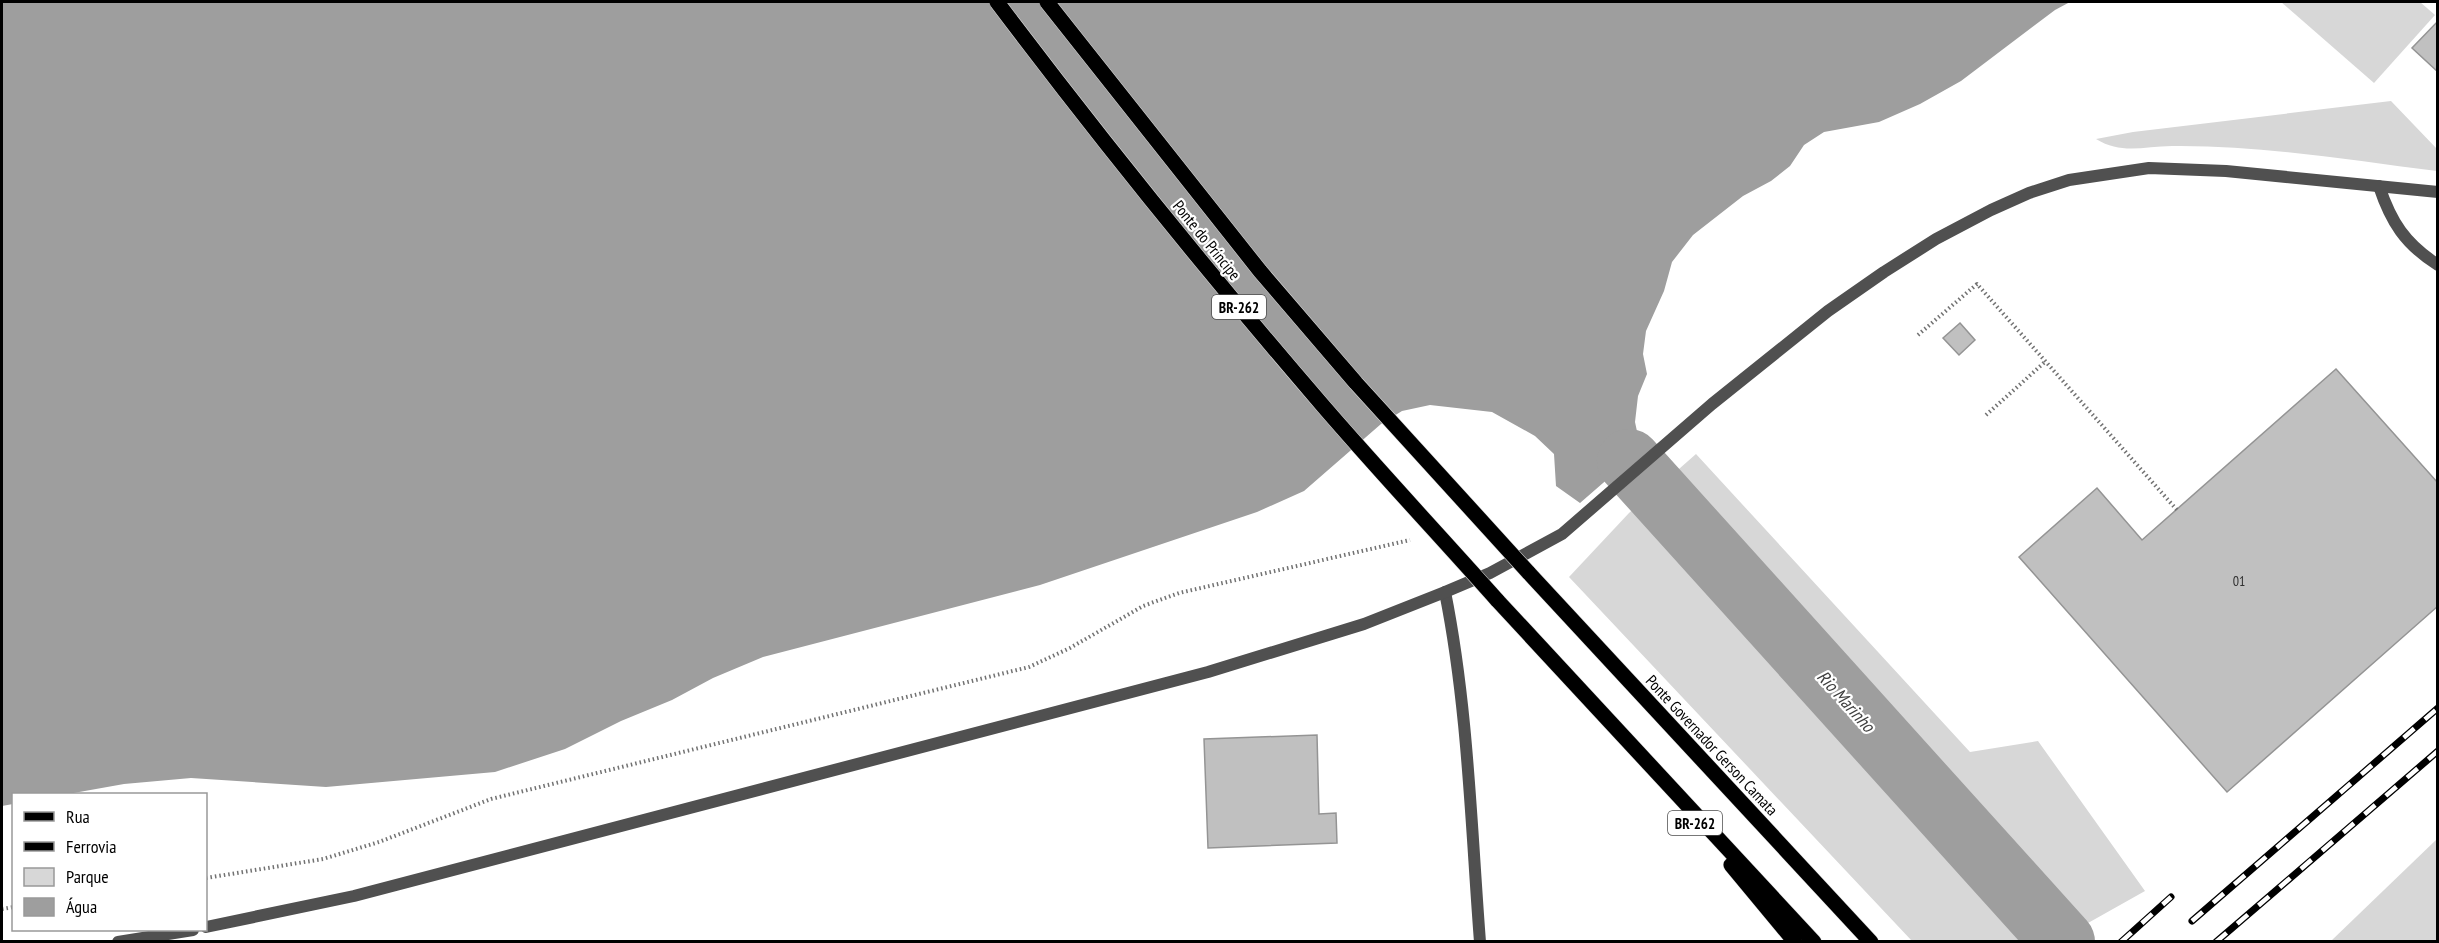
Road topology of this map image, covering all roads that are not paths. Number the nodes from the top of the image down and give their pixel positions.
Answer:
1 (997, 2) edge
2 (1047, 2) edge
3 (2379, 186) junction
4 (2438, 192) edge
5 (2438, 265) edge
6 (1528, 572) joint
7 (1445, 592) junction
8 (1595, 705) junction
9 (207, 927) edge
10 (187, 931) edge
11 (118, 942) edge
12 (1480, 942) edge
13 (1795, 942) edge
14 (1814, 942) edge
15 (1871, 942) edge

1 - 8 main road, Ponte do Príncipe / BR-262, bridge
2 - 6 main road, Ponte do Príncipe / BR-262, bridge
3 - 4 street
3 - 5 street
3 - 7 street
6 - 15 main road, Ponte Governador Gerson Camata
7 - 9 street
7 - 12 street
8 - 13 main road, BR-262
8 - 14 main road
10 - 11 street

